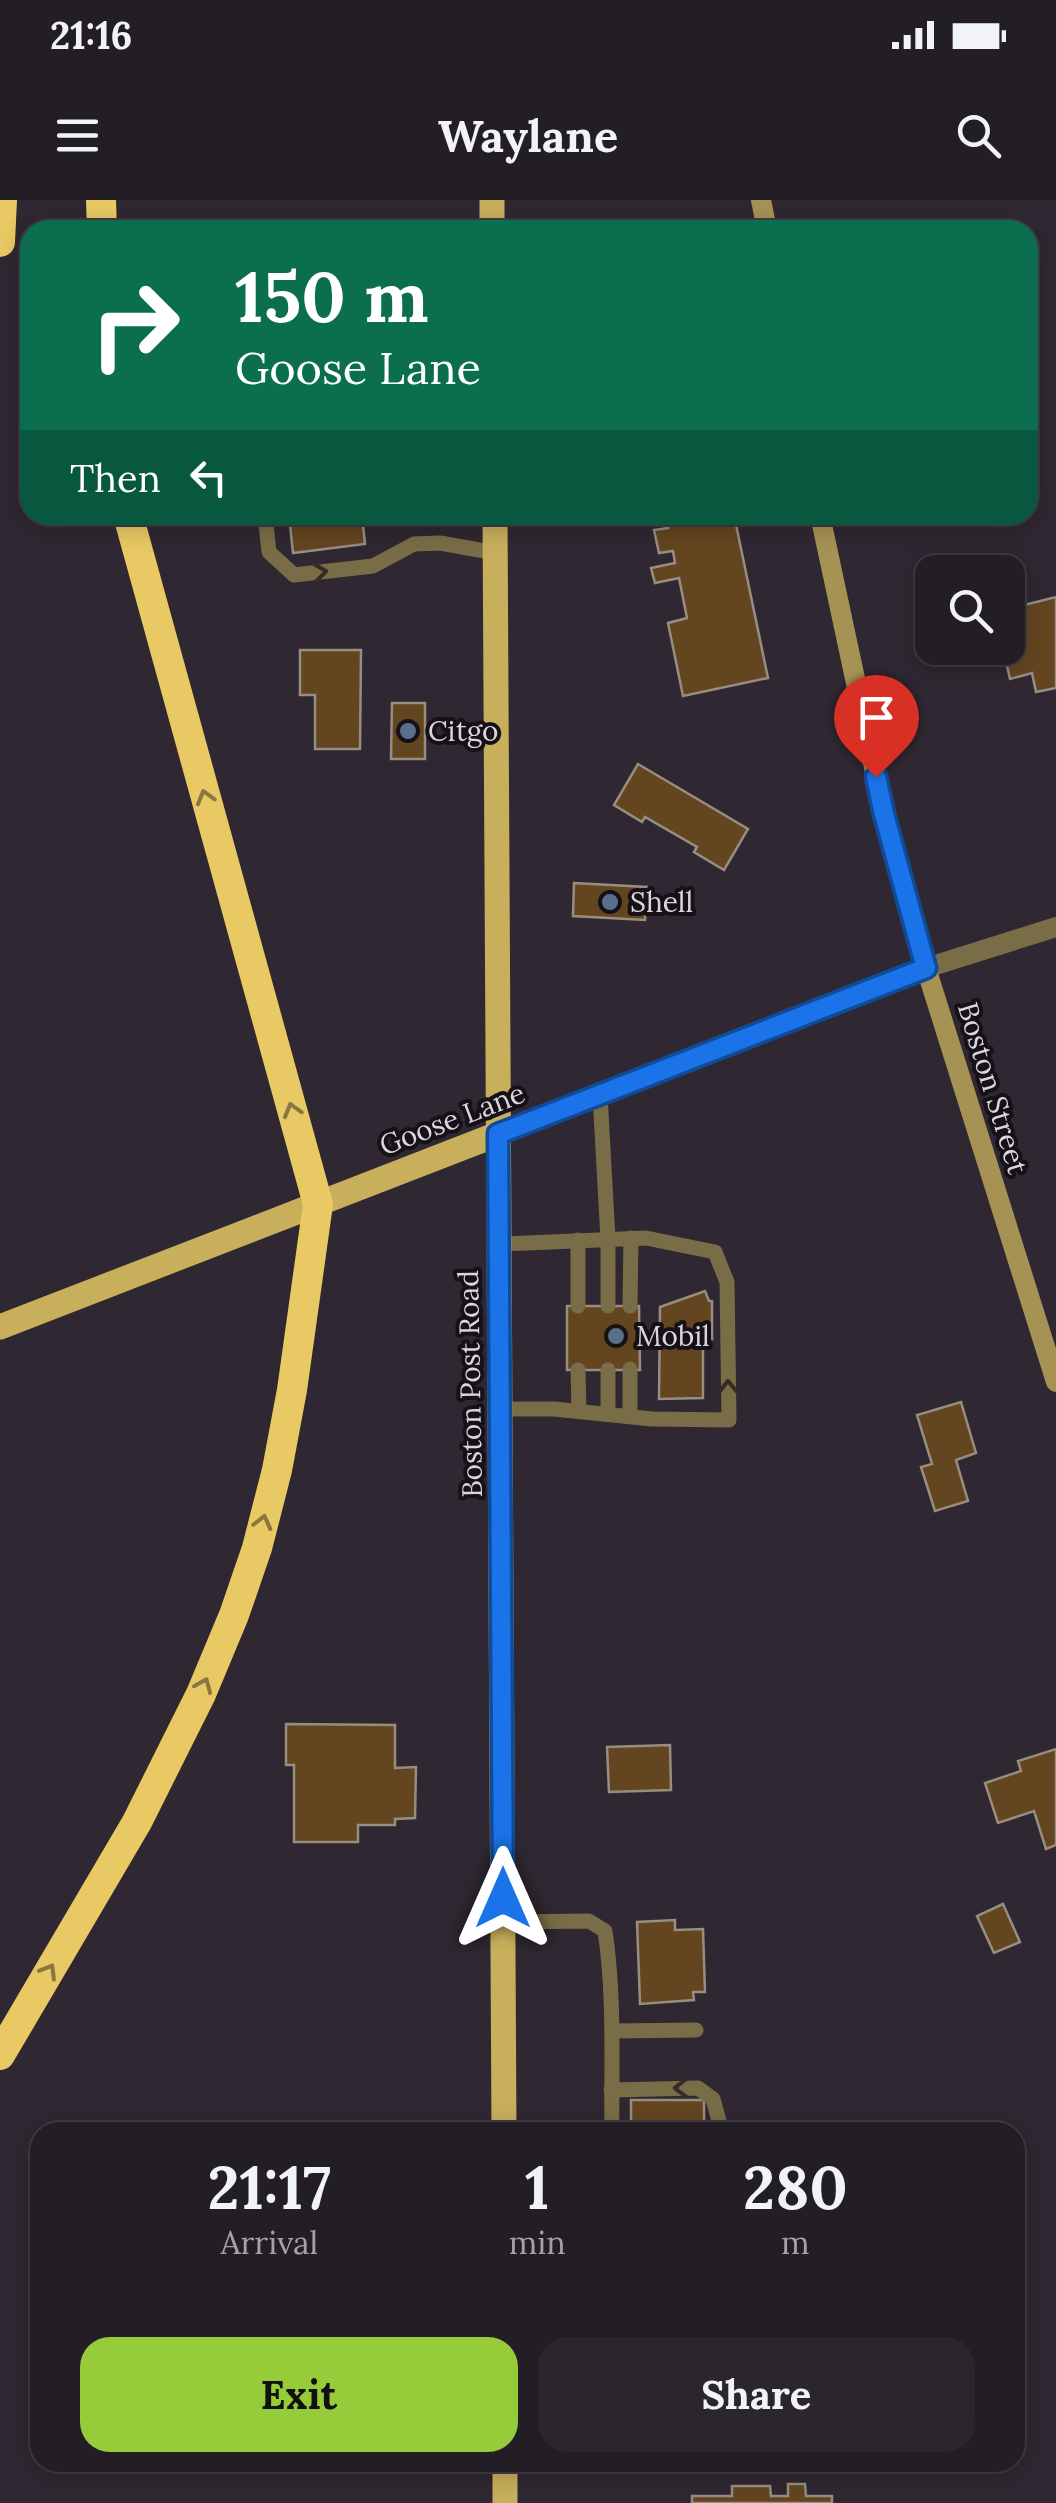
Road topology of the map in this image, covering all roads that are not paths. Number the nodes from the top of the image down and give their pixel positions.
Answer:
1 (2, 200) edge
2 (0, 242) edge
3 (131, 525) edge
4 (266, 525) edge
5 (495, 525) edge
6 (822, 525) edge
7 (496, 553) junction
8 (1056, 927) edge
9 (926, 968) junction
10 (600, 1095) junction
11 (498, 1134) junction
12 (318, 1204) junction
13 (631, 1238) junction
14 (608, 1239) junction
15 (578, 1240) junction
16 (499, 1244) junction
17 (578, 1306) dead end
18 (608, 1306) dead end
19 (630, 1306) dead end
20 (0, 1327) edge
21 (578, 1370) dead end
22 (608, 1370) dead end
23 (630, 1370) dead end
24 (1056, 1382) edge
25 (500, 1409) junction
26 (579, 1411) junction
27 (608, 1414) junction
28 (630, 1416) junction
29 (503, 1922) junction
30 (696, 2030) dead end
31 (612, 2031) junction
32 (0, 2055) edge
33 (611, 2090) junction
34 (504, 2122) edge
35 (612, 2122) edge
36 (719, 2122) edge
37 (505, 2472) edge
38 (505, 2503) edge

1 - 2 highway
12 -> 3 highway
4 -> 7 lane
5 - 7 main road, Boston Post Road
6 - 9 main road, Boston Street
7 - 11 main road, Boston Post Road
8 - 9 street
9 - 10 main road, Goose Lane
9 - 24 main road, Boston Street
10 - 11 main road, Goose Lane
10 - 14 lane
11 - 12 main road, Goose Lane
11 - 16 main road, Boston Post Road
12 - 20 main road, Goose Lane
32 -> 12 highway
13 - 14 lane
13 - 19 lane
28 -> 13 lane
14 - 15 lane
14 - 18 lane
15 - 16 lane
15 - 17 lane
16 - 25 main road, Boston Post Road
21 - 26 lane
22 - 27 lane
23 - 28 lane
25 - 26 lane
25 - 29 main road, Boston Post Road
26 - 27 lane
27 - 28 lane
29 - 31 lane
29 - 34 main road, Boston Post Road
30 - 31 lane
31 - 33 lane
33 - 35 lane
36 -> 33 lane
37 - 38 main road

